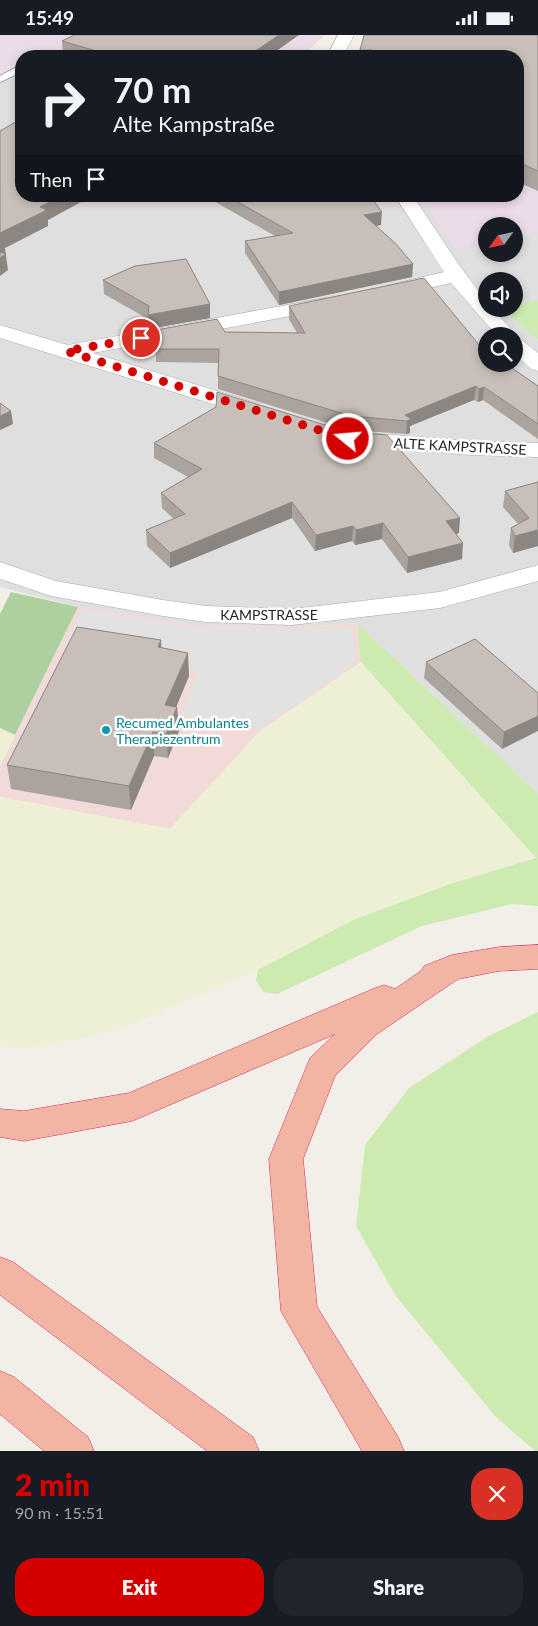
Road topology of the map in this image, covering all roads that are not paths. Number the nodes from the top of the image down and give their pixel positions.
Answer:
1 (346, 35) edge
2 (337, 50) edge
3 (15, 71) edge
4 (0, 79) edge
5 (408, 202) edge
6 (454, 276) junction
7 (377, 293) edge
8 (349, 299) edge
9 (499, 327) edge
10 (0, 331) edge
11 (66, 351) junction
12 (523, 351) edge
13 (538, 365) edge
14 (273, 415) edge
15 (339, 436) edge
16 (538, 450) edge
17 (0, 570) edge
18 (538, 573) edge
19 (538, 957) edge
20 (452, 967) junction
21 (0, 1123) edge
22 (0, 1274) edge
23 (0, 1390) edge
24 (74, 1451) edge
25 (239, 1451) edge
26 (384, 1451) edge

1 - 2 street
3 - 4 lane
5 - 6 street
6 - 7 street
6 - 9 street
8 - 11 street
10 - 11 street
11 - 14 street
12 - 13 street
15 - 16 street, ALTE KAMPSTRASSE
17 - 18 street, KAMPSTRASSE
19 - 20 highway
20 - 21 highway
20 - 26 highway
22 - 25 highway
23 - 24 highway

